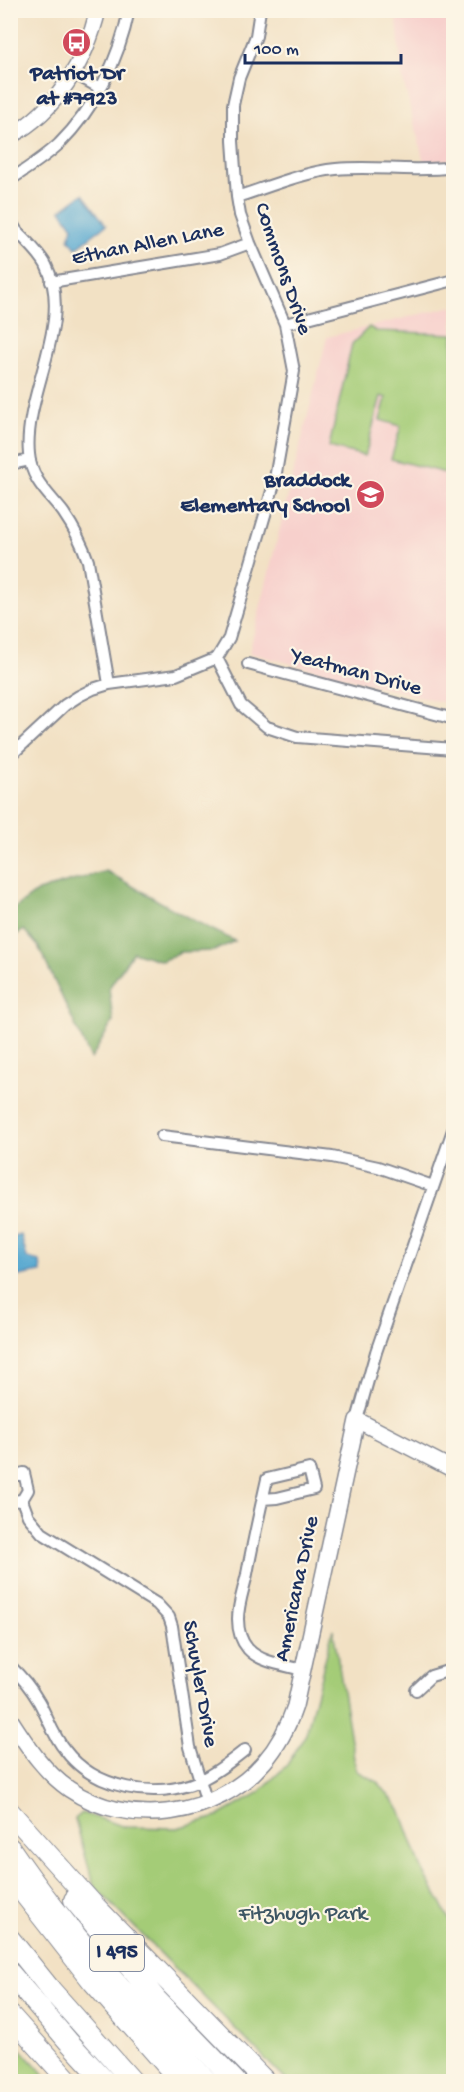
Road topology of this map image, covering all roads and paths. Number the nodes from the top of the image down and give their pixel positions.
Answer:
1 (98, 10) edge
2 (129, 10) edge
3 (260, 10) edge
4 (73, 73) junction
5 (100, 88) junction
6 (10, 136) edge
7 (453, 166) edge
8 (10, 180) edge
9 (237, 196) junction
10 (10, 220) edge
11 (13, 229) edge
12 (250, 243) junction
13 (453, 280) edge
14 (51, 282) junction
15 (285, 324) junction
16 (30, 460) junction
17 (10, 464) edge
18 (217, 658) junction
19 (248, 664) dead end
20 (109, 684) junction
21 (453, 719) edge
22 (453, 749) edge
23 (10, 756) edge
24 (453, 1127) edge
25 (162, 1136) dead end
26 (433, 1186) junction
27 (357, 1420) junction
28 (453, 1470) edge
29 (10, 1476) edge
30 (262, 1499) junction
31 (22, 1500) junction
32 (10, 1501) edge
33 (10, 1666) edge
34 (453, 1669) edge
35 (303, 1670) junction
36 (416, 1690) dead end
37 (10, 1719) edge
38 (245, 1750) dead end
39 (199, 1780) junction
40 (207, 1803) junction
41 (10, 1813) edge
42 (10, 1848) edge
43 (10, 1876) edge
44 (10, 1899) edge
45 (10, 1939) edge
46 (10, 1973) edge
47 (10, 2015) edge
48 (70, 2082) edge
49 (106, 2082) edge
50 (133, 2082) edge
51 (164, 2082) edge
52 (182, 2082) edge
53 (208, 2082) edge
54 (236, 2082) edge
55 (266, 2082) edge

1 - 4 street
2 - 5 street
3 - 9 street, Commons Drive
4 - 5 street
4 - 6 street
5 - 8 street
7 - 9 street
9 - 12 street, Commons Drive
10 - 11 street
11 - 14 street
12 - 14 street, Ethan Allen Lane
12 - 15 street, Commons Drive
13 - 15 street
14 - 16 street
15 - 18 street, Commons Drive
16 - 17 street
16 - 20 street
18 - 20 street
18 - 22 street
19 - 21 street, Yeatman Drive
20 - 23 street
24 - 26 street, Americana Drive
25 - 26 street
26 - 27 street, Americana Drive
27 - 28 street
27 - 35 street, Americana Drive
29 - 31 street
30 - 30 street
30 - 35 street
31 - 32 street
31 - 39 street, Schuyler Drive
33 - 39 street
34 - 36 street
35 - 40 street, Americana Drive
37 - 40 street, Americana Drive
38 - 39 street
39 - 40 street, Schuyler Drive
41 - 54 highway, I 495
41 - 55 highway
42 - 53 highway, I 495
43 - 52 highway
44 - 51 highway
45 - 50 highway
46 - 49 highway
47 - 48 highway

